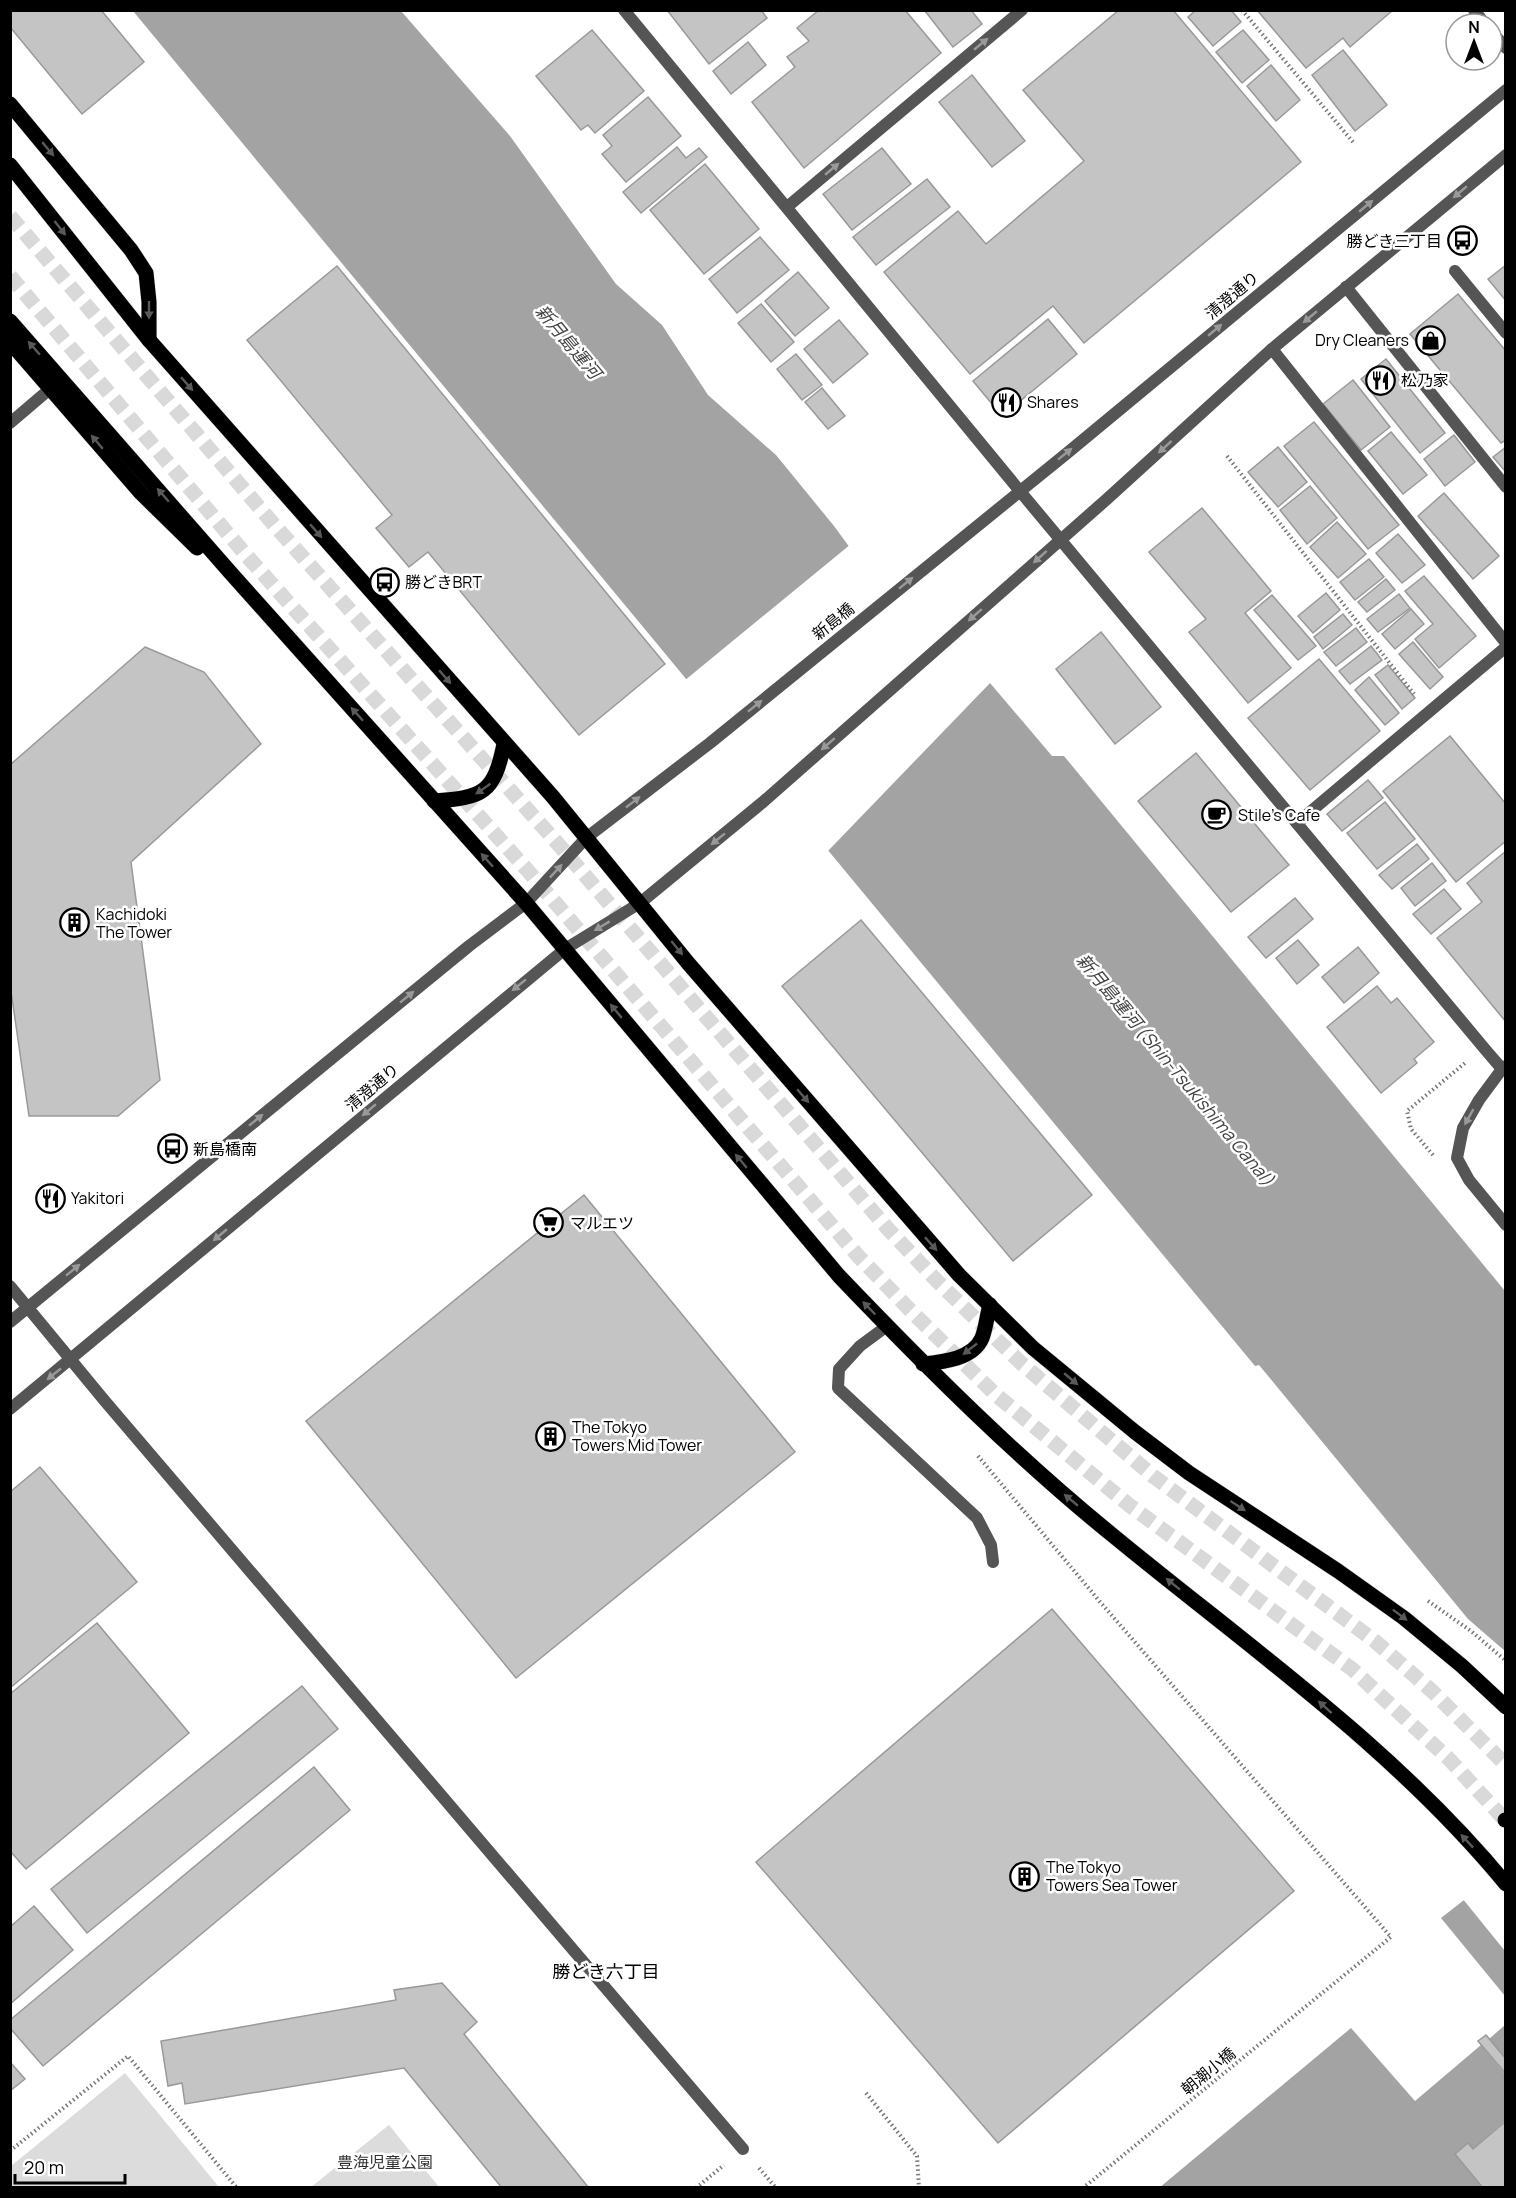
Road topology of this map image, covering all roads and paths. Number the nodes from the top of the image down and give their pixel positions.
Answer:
1 (624, 10) edge
2 (1022, 10) edge
3 (1242, 10) edge
4 (1506, 90) edge
5 (10, 104) edge
6 (1353, 142) dead end
7 (1506, 155) edge
8 (10, 165) edge
9 (787, 207) junction
10 (1455, 272) dead end
11 (1346, 287) junction
12 (10, 321) edge
13 (1506, 333) edge
14 (149, 340) junction
15 (10, 342) edge
16 (1272, 350) junction
17 (51, 388) junction
18 (10, 423) edge
19 (1227, 456) dead end
20 (1506, 487) edge
21 (1019, 490) junction
22 (977, 525) joint
23 (1060, 539) junction
24 (229, 571) junction
25 (1506, 645) edge
26 (1429, 712) junction
27 (504, 744) junction
28 (434, 801) junction
29 (1297, 823) junction
30 (586, 838) junction
31 (526, 903) junction
32 (640, 903) junction
33 (565, 949) junction
34 (1504, 1068) edge
35 (1506, 1225) edge
36 (10, 1286) edge
37 (990, 1305) junction
38 (28, 1307) junction
39 (10, 1322) edge
40 (887, 1326) junction
41 (71, 1360) junction
42 (923, 1364) junction
43 (10, 1409) edge
44 (974, 1451) dead end
45 (993, 1562) dead end
46 (1506, 1707) edge
47 (1506, 1884) edge
48 (866, 2093) dead end
49 (743, 2149) joint
50 (10, 2151) edge
51 (237, 2187) edge
52 (696, 2187) edge
53 (919, 2187) edge
54 (1083, 2187) edge

1 - 9 street
9 -> 2 street
3 - 6 path
21 -> 4 street, 清澄通り
5 -> 14 main road
7 -> 11 street
8 -> 14 main road
9 - 21 street
10 - 13 street
11 -> 16 street
11 - 20 street
24 -> 12 main road
14 -> 27 main road
15 - 17 main road
16 -> 23 street
16 - 25 street
17 - 18 street
24 -> 17 main road
19 - 26 path
21 - 22 street, 清澄通り
21 - 23 street
30 -> 22 street, 新島橋
23 - 29 street
23 -> 32 street, 清澄通り
28 -> 24 main road
25 - 26 street
26 - 29 street
27 -> 28 main road
27 - 30 main road
31 -> 28 main road
29 - 34 street
31 -> 30 street
30 - 32 main road
31 - 33 main road
38 -> 31 street
32 -> 33 street, 清澄通り
32 -> 37 main road
40 -> 33 main road
33 -> 41 street, 清澄通り
34 -> 35 street
36 - 38 street
37 -> 42 main road
37 -> 46 main road
38 - 39 street
38 - 41 street
40 - 42 main road
40 - 45 street
41 -> 43 street, 清澄通り
41 - 49 street
47 -> 42 main road
44 - 54 path, 朝潮小橋
48 - 53 path
49 - 52 path
50 - 51 path

